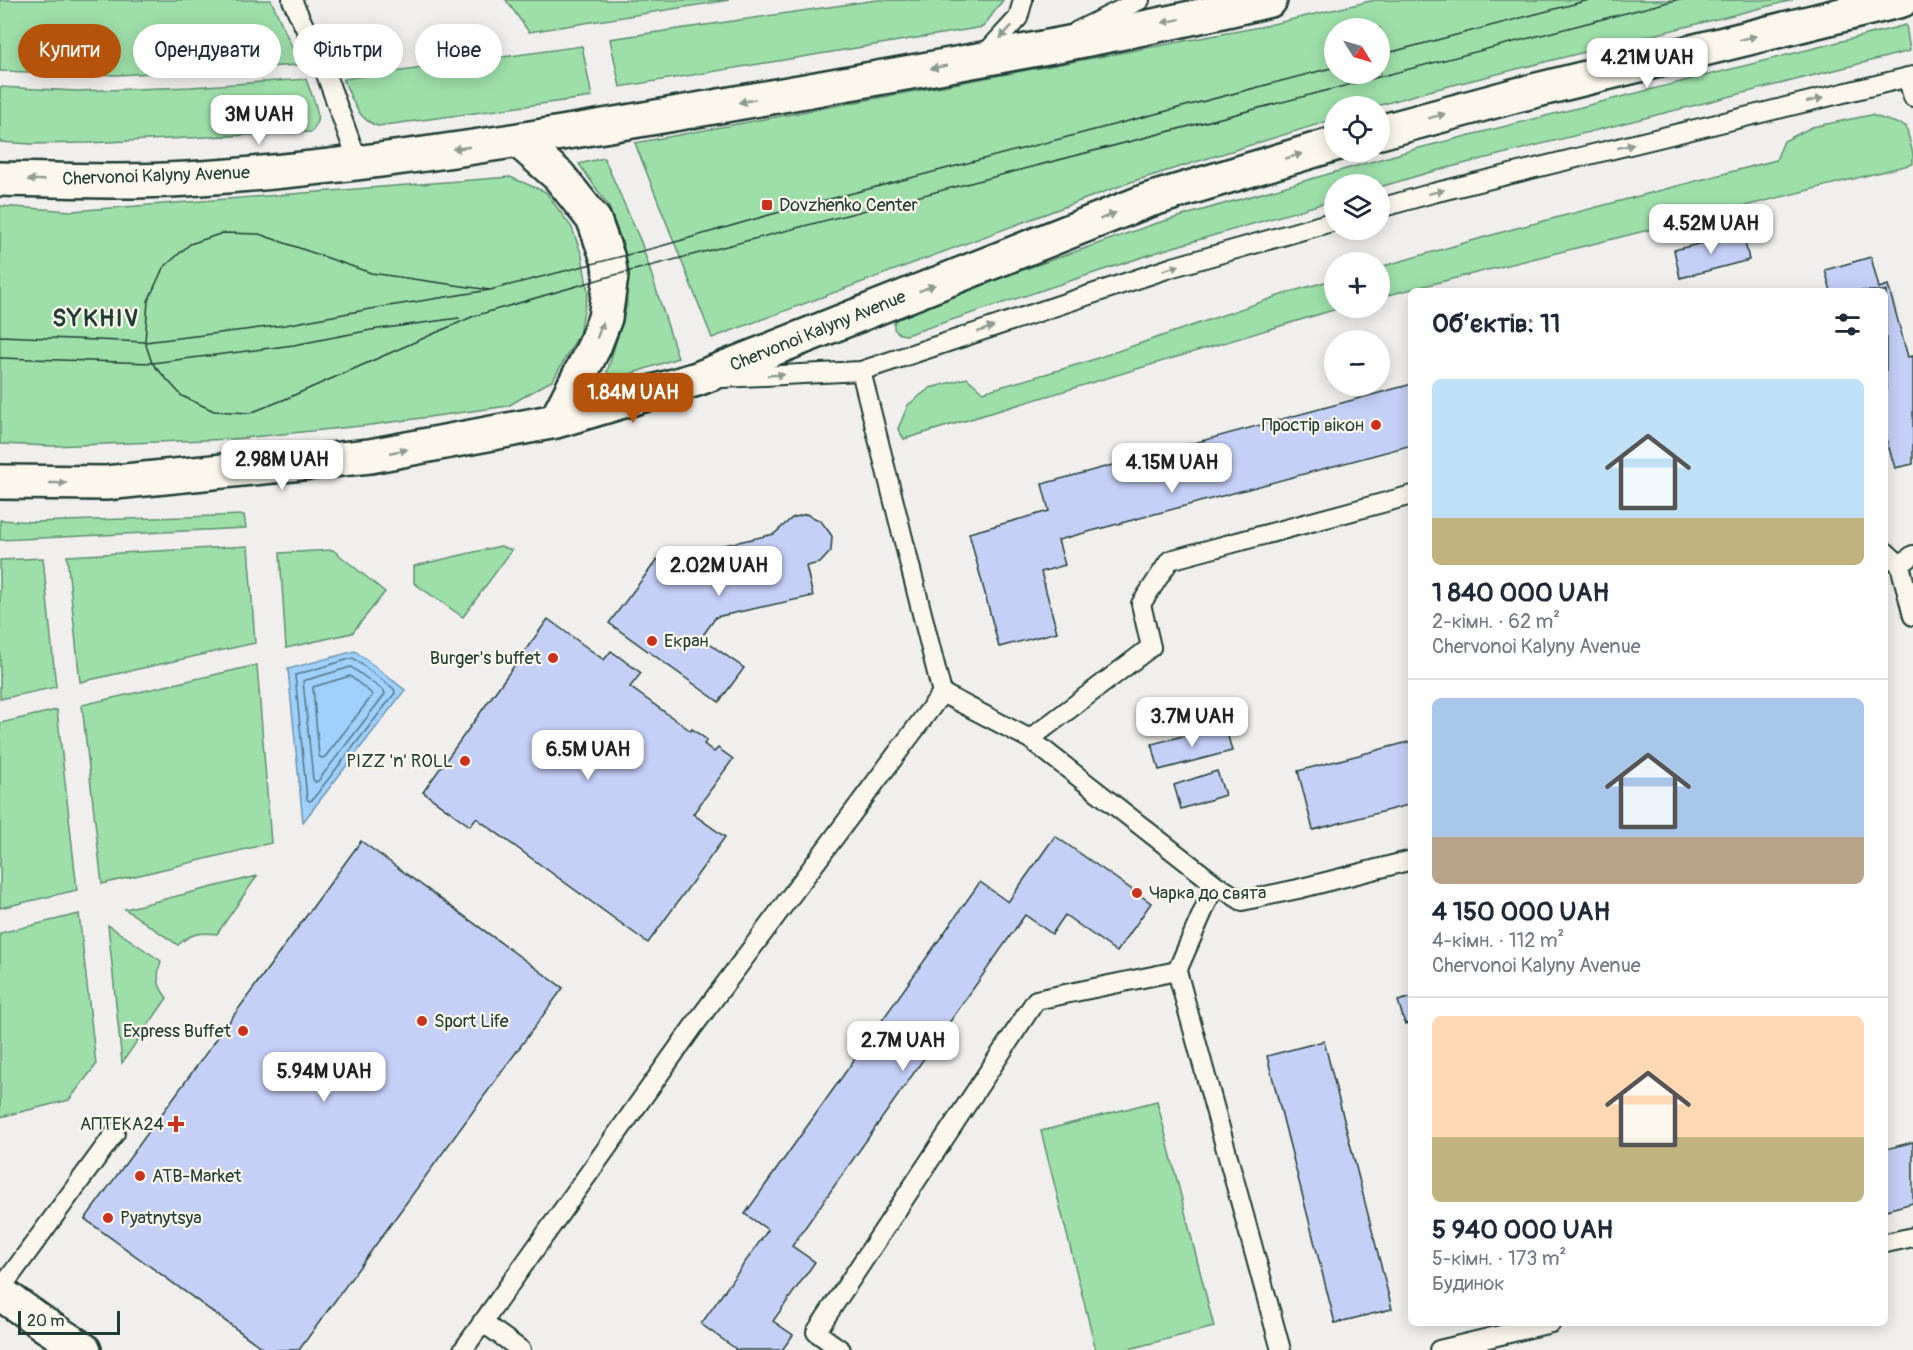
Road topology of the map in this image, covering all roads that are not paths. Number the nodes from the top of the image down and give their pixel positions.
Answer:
1 (292, 0) edge
2 (1023, 0) edge
3 (1140, 0) edge
4 (1270, 0) edge
5 (1902, 0) edge
6 (1043, 48) junction
7 (980, 59) junction
8 (1910, 76) edge
9 (1913, 97) edge
10 (1390, 129) edge
11 (519, 141) junction
12 (1324, 147) edge
13 (358, 162) junction
14 (0, 179) edge
15 (1390, 205) edge
16 (1324, 224) edge
17 (861, 370) junction
18 (697, 380) junction
19 (556, 420) junction
20 (0, 482) edge
21 (1408, 496) edge
22 (1888, 553) edge
23 (1906, 560) edge
24 (1913, 616) edge
25 (942, 693) junction
26 (1030, 739) junction
27 (1408, 861) edge
28 (1215, 884) junction
29 (1177, 971) junction
30 (116, 1133) dead end
31 (1913, 1237) edge
32 (1888, 1243) edge
33 (0, 1291) edge
34 (482, 1322) junction
35 (1539, 1326) edge
36 (84, 1350) edge
37 (463, 1350) edge
38 (521, 1350) edge
39 (841, 1350) edge
40 (1281, 1350) edge
41 (1439, 1350) edge

1 - 13 lane
2 -> 7 lane
3 - 6 lane
4 -> 6 main road, Chervonoi Kalyny Avenue
10 -> 5 main road
6 - 7 main road, Chervonoi Kalyny Avenue
7 -> 11 main road, Chervonoi Kalyny Avenue
8 - 9 lane
15 -> 8 lane
11 -> 13 main road, Chervonoi Kalyny Avenue
19 -> 11 main road
18 -> 12 main road, Chervonoi Kalyny Avenue
13 -> 14 main road, Chervonoi Kalyny Avenue
17 -> 16 lane
18 -> 17 lane
17 - 25 lane
18 - 19 main road, Chervonoi Kalyny Avenue
20 -> 19 main road, Chervonoi Kalyny Avenue
21 - 26 lane
22 - 23 lane
23 - 24 lane
25 - 26 lane
25 - 34 lane
26 - 28 lane
27 - 28 lane
28 - 29 lane
29 - 39 lane
29 - 40 lane
30 - 33 lane
31 - 32 lane
33 - 36 main road
34 - 37 lane
34 - 38 lane
35 - 41 lane

